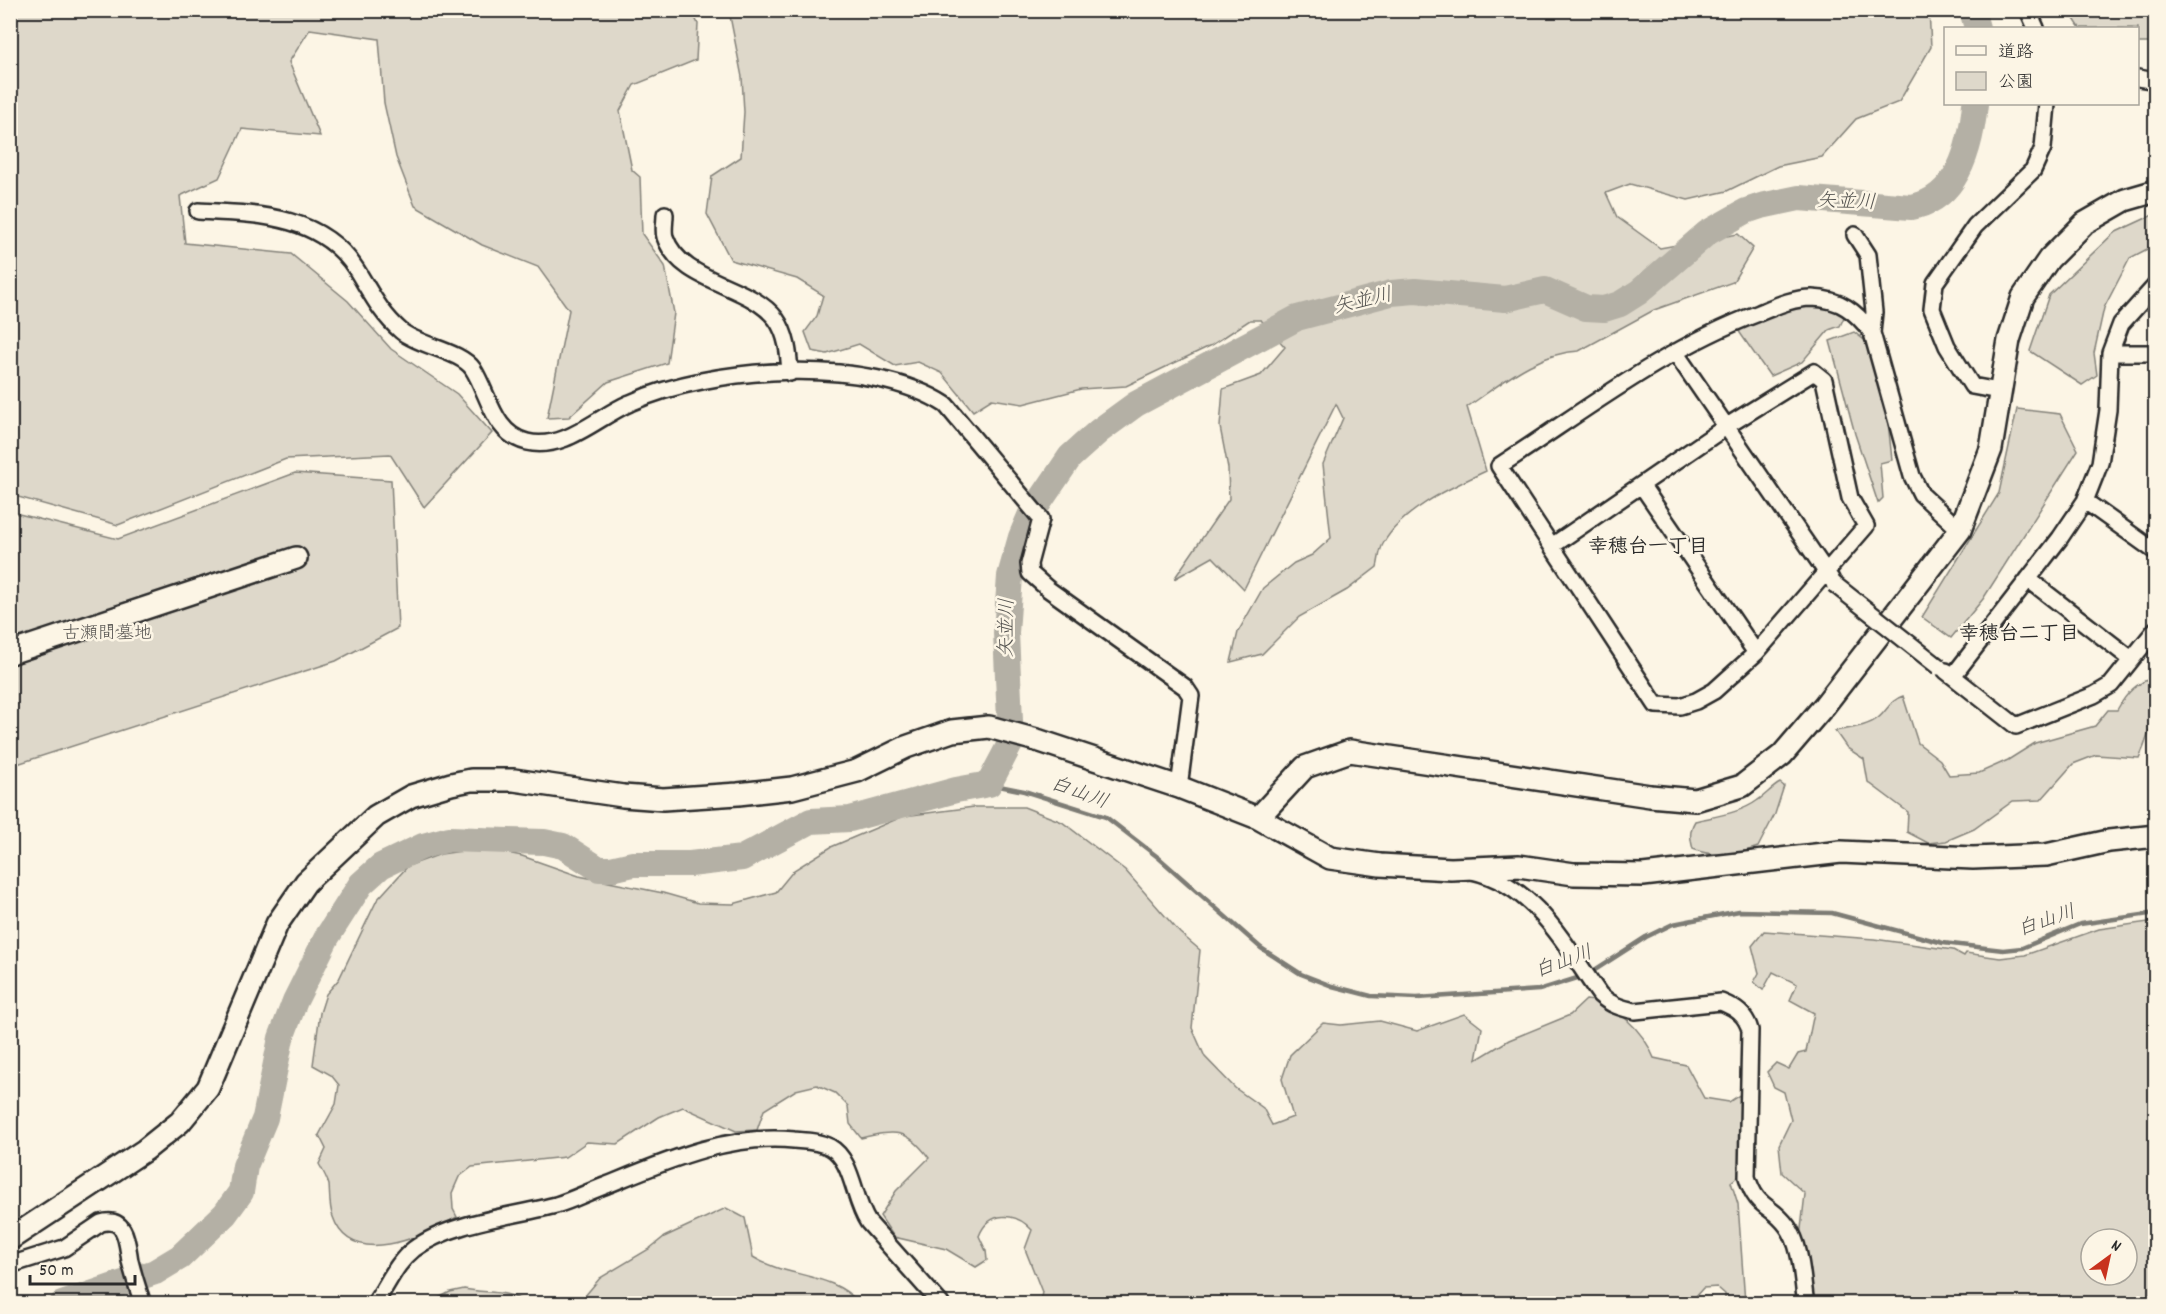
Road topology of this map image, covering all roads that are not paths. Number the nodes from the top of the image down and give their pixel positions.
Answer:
1 (2028, 10) edge
2 (2036, 27) edge
3 (2139, 78) edge
4 (2156, 81) edge
5 (2047, 105) edge
6 (2156, 191) edge
7 (198, 211) dead end
8 (665, 214) dead end
9 (1855, 235) dead end
10 (2156, 285) edge
11 (1872, 333) junction
12 (1675, 352) junction
13 (2110, 353) junction
14 (2156, 353) edge
15 (790, 373) junction
16 (1999, 391) junction
17 (1728, 426) junction
18 (1642, 486) junction
19 (2085, 501) junction
20 (1960, 530) junction
21 (1552, 546) junction
22 (2156, 552) edge
23 (296, 558) dead end
24 (1830, 578) junction
25 (2028, 579) junction
26 (2156, 629) edge
27 (10, 653) edge
28 (1756, 653) junction
29 (2131, 659) junction
30 (1953, 676) junction
31 (1179, 787) junction
32 (1258, 818) junction
33 (2156, 836) edge
34 (1451, 868) junction
35 (10, 1239) edge
36 (10, 1265) edge
37 (140, 1297) edge
38 (374, 1304) edge
39 (941, 1304) edge
40 (1806, 1304) edge

1 - 2 street
3 - 4 street
5 - 16 street
6 - 16 main road
7 - 15 street
8 - 15 street
9 - 11 street
10 - 13 street
11 - 12 street
11 - 20 street
12 - 17 street
12 - 21 street
13 - 14 street
13 - 19 street
15 - 31 street
16 - 20 main road
17 - 18 street
17 - 24 street
17 - 24 street
18 - 21 street
18 - 28 street
19 - 22 street
19 - 25 street
20 - 32 main road
21 - 28 street
23 - 27 main road
24 - 28 street
24 - 30 street, bridge
25 - 29 street
25 - 30 street
26 - 29 street
29 - 30 street
31 - 32 main road
31 - 35 main road
32 - 34 main road
33 - 34 main road
34 - 40 street
36 - 37 street
38 - 39 street

